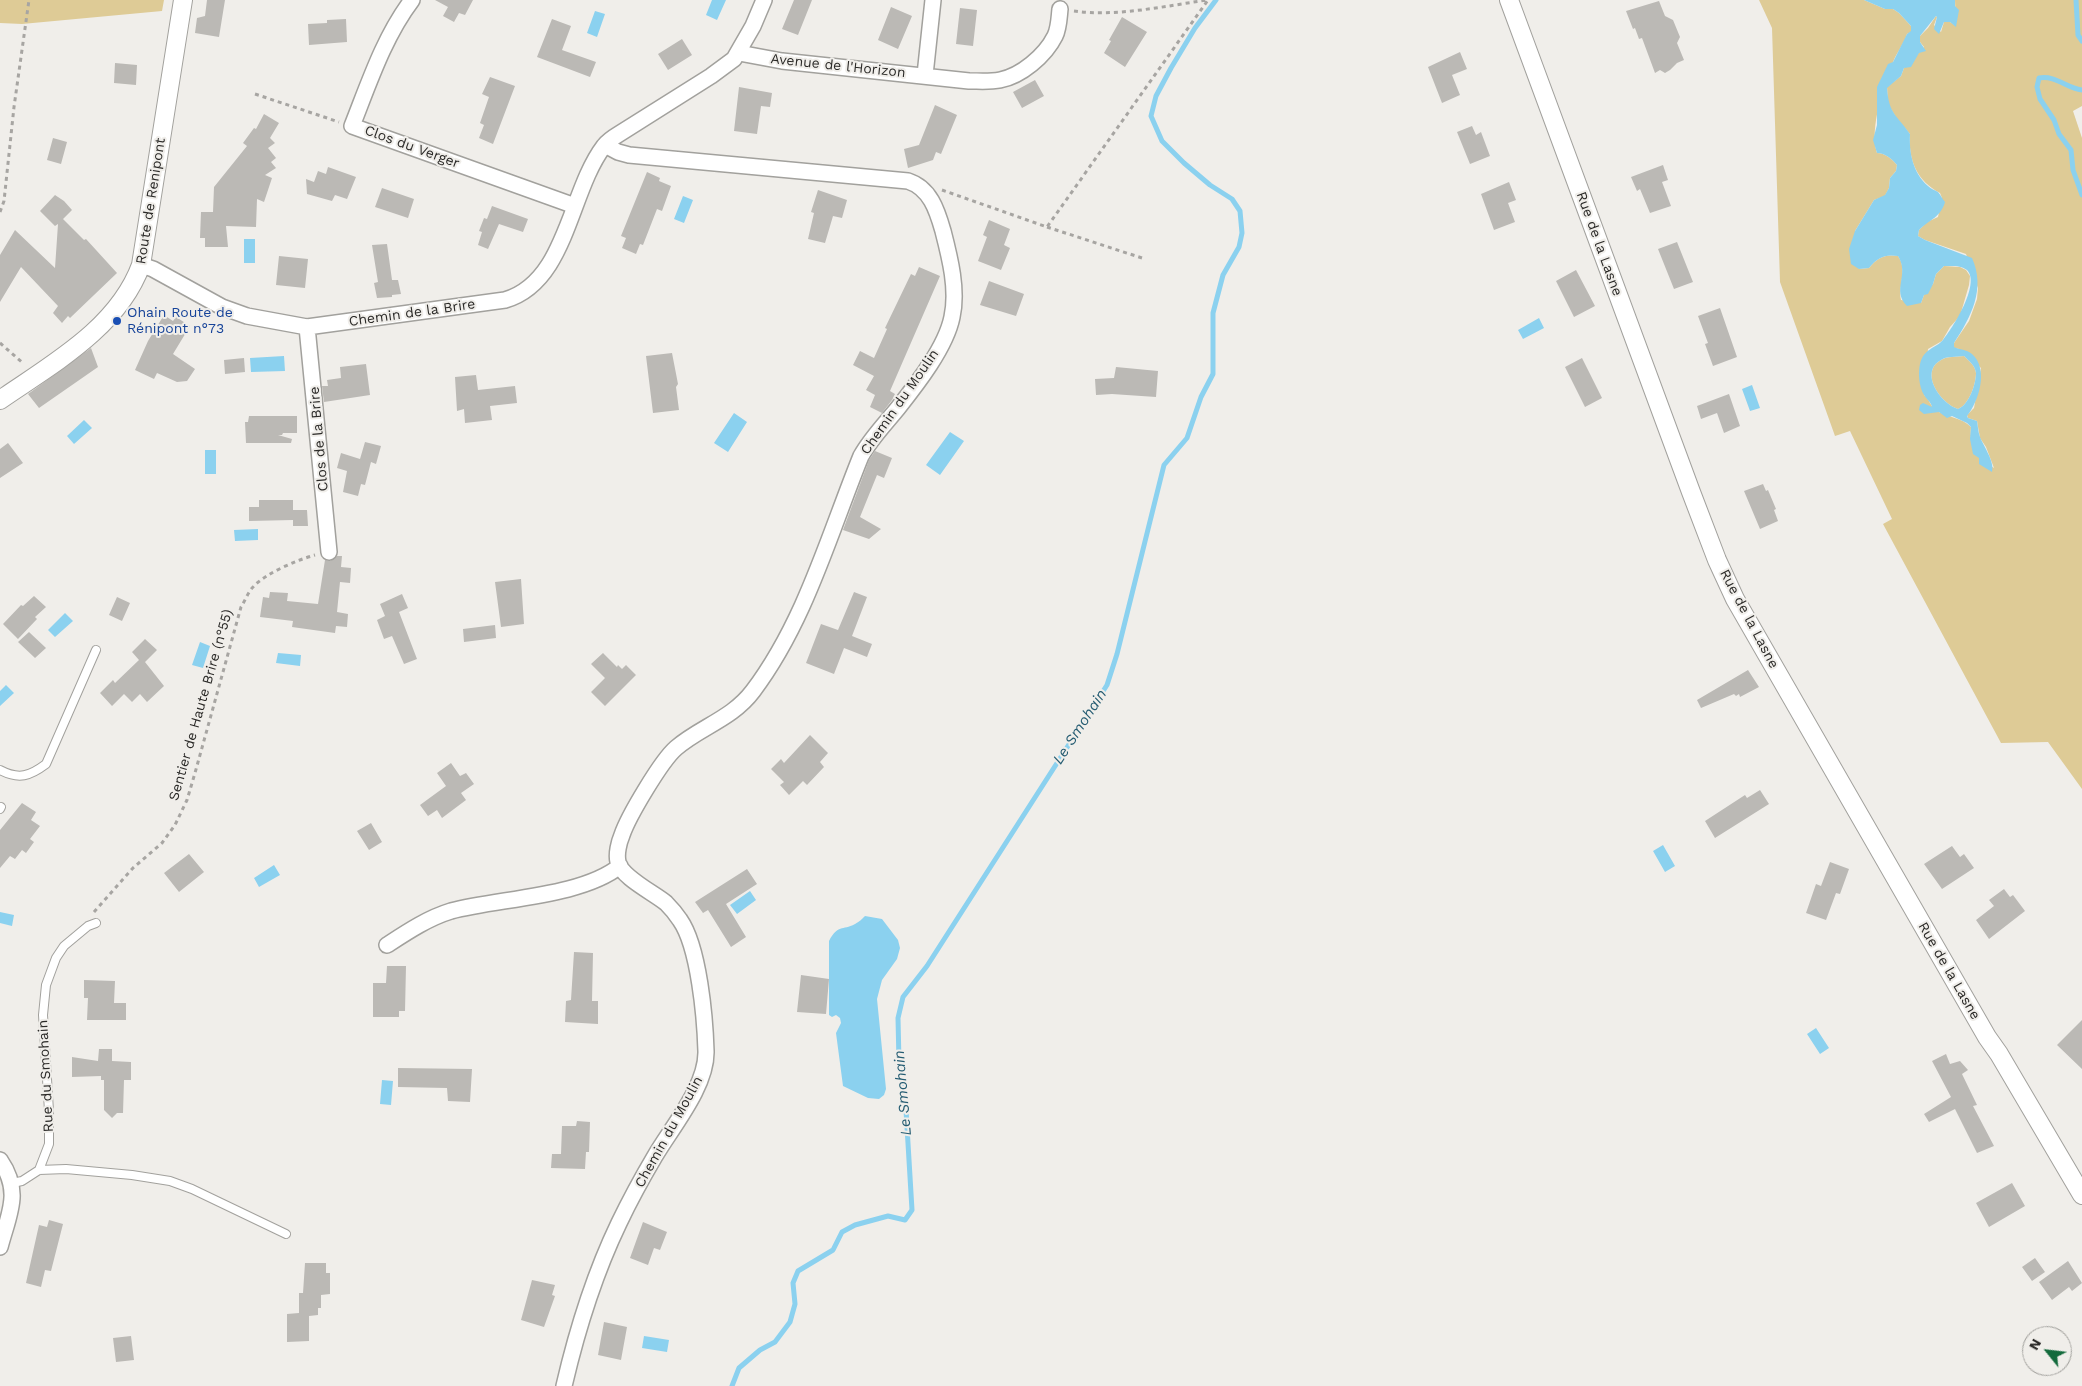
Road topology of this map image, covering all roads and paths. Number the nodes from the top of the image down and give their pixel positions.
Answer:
1 (30, 0) edge
2 (183, 0) edge
3 (412, 0) edge
4 (764, 0) edge
5 (933, 0) edge
6 (1208, 0) edge
7 (1509, 0) edge
8 (1060, 9) joint
9 (739, 53) junction
10 (925, 75) junction
11 (255, 94) dead end
12 (352, 126) junction
13 (605, 145) junction
14 (924, 191) junction
15 (575, 206) junction
16 (0, 212) edge
17 (1047, 227) junction
18 (1142, 258) dead end
19 (141, 265) junction
20 (308, 327) junction
21 (0, 342) edge
22 (35, 375) junction
23 (0, 400) edge
24 (329, 552) joint
25 (96, 650) dead end
26 (0, 770) edge
27 (620, 866) junction
28 (87, 918) dead end
29 (96, 922) dead end
30 (387, 946) dead end
31 (0, 1160) edge
32 (40, 1170) junction
33 (12, 1183) junction
34 (2082, 1195) edge
35 (286, 1234) dead end
36 (0, 1247) edge
37 (564, 1386) edge

1 - 16 path
2 - 19 street, Route de Renipont
3 - 12 street, Clos du Verger
4 - 9 street
5 - 10 street
6 - 8 path
6 - 17 path
7 - 34 street, Rue de la Lasne
8 - 10 street, Avenue de l'Horizon
9 - 10 street, Avenue de l'Horizon
9 - 13 street
11 - 12 path
12 - 15 street, Clos du Verger
13 - 14 street
13 - 15 street, Chemin de la Brire
14 - 17 path
14 - 27 street, Chemin du Moulin
15 - 20 street, Chemin de la Brire
17 - 18 path
19 - 20 street, Chemin de la Brire
19 - 22 street, Route de Renipont
20 - 24 street, Clos de la Brire
21 - 22 path
22 - 23 street, Route de Renipont
24 - 28 path, Sentier de Haute Brire (n°55)
25 - 26 lane
27 - 30 street
27 - 37 street, Chemin du Moulin
29 - 32 lane, Rue du Smohain
31 - 33 street
32 - 33 lane
32 - 35 lane
33 - 36 street

